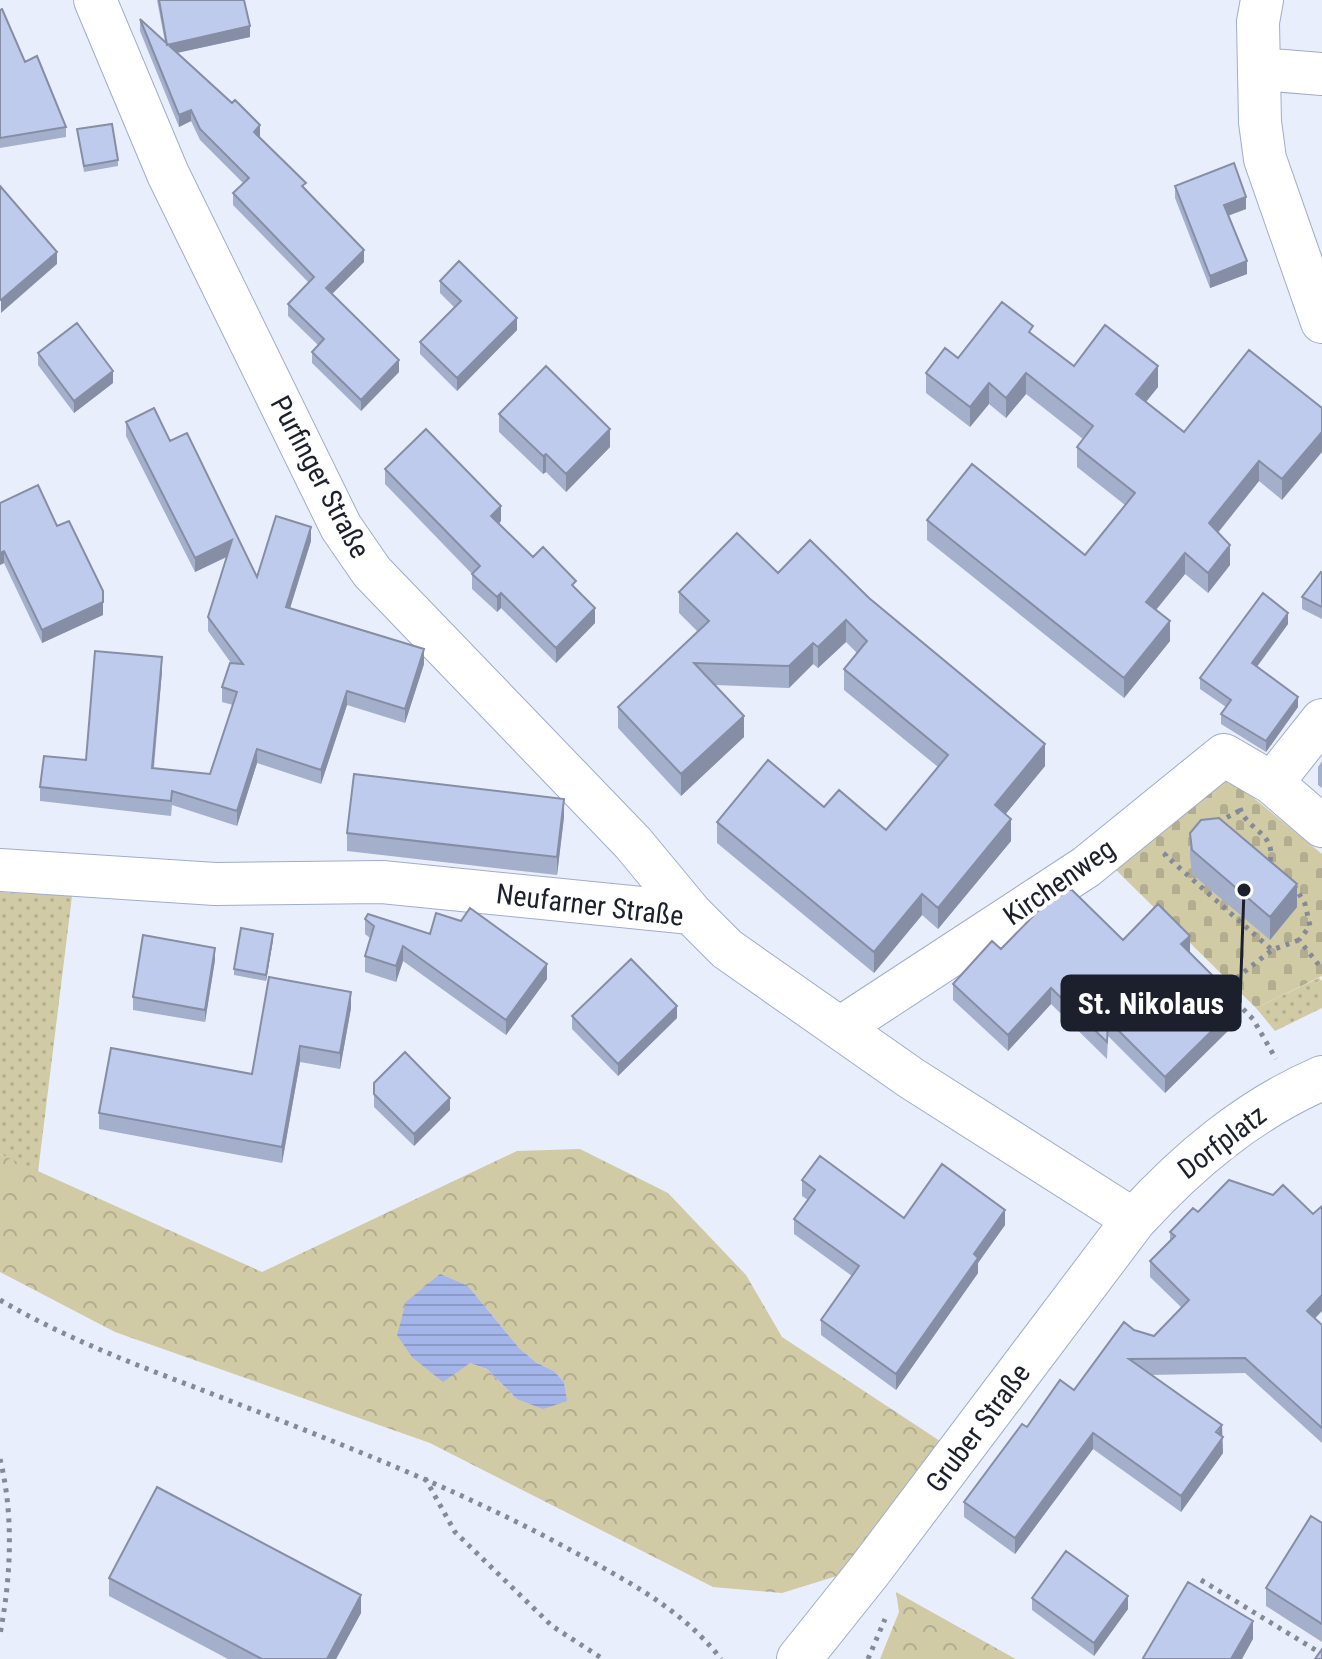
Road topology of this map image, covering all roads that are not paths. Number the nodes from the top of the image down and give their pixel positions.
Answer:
1 (95, 0) edge
2 (1262, 0) edge
3 (1260, 69) junction
4 (1322, 74) edge
5 (1322, 322) edge
6 (1322, 720) edge
7 (1257, 790) junction
8 (1322, 826) edge
9 (0, 870) edge
10 (691, 913) junction
11 (840, 1028) junction
12 (1308, 1084) edge
13 (1134, 1220) junction
14 (812, 1651) edge

1 - 10 street, Purfinger Straße
2 - 3 street
3 - 4 street
3 - 5 street
6 - 7 street
7 - 8 street
7 - 11 street, Kirchenweg
9 - 10 street, Neufarner Straße
10 - 11 street, Neufarner Straße
11 - 13 street, Neufarner Straße
12 - 13 street, Dorfplatz
13 - 14 street, Gruber Straße

